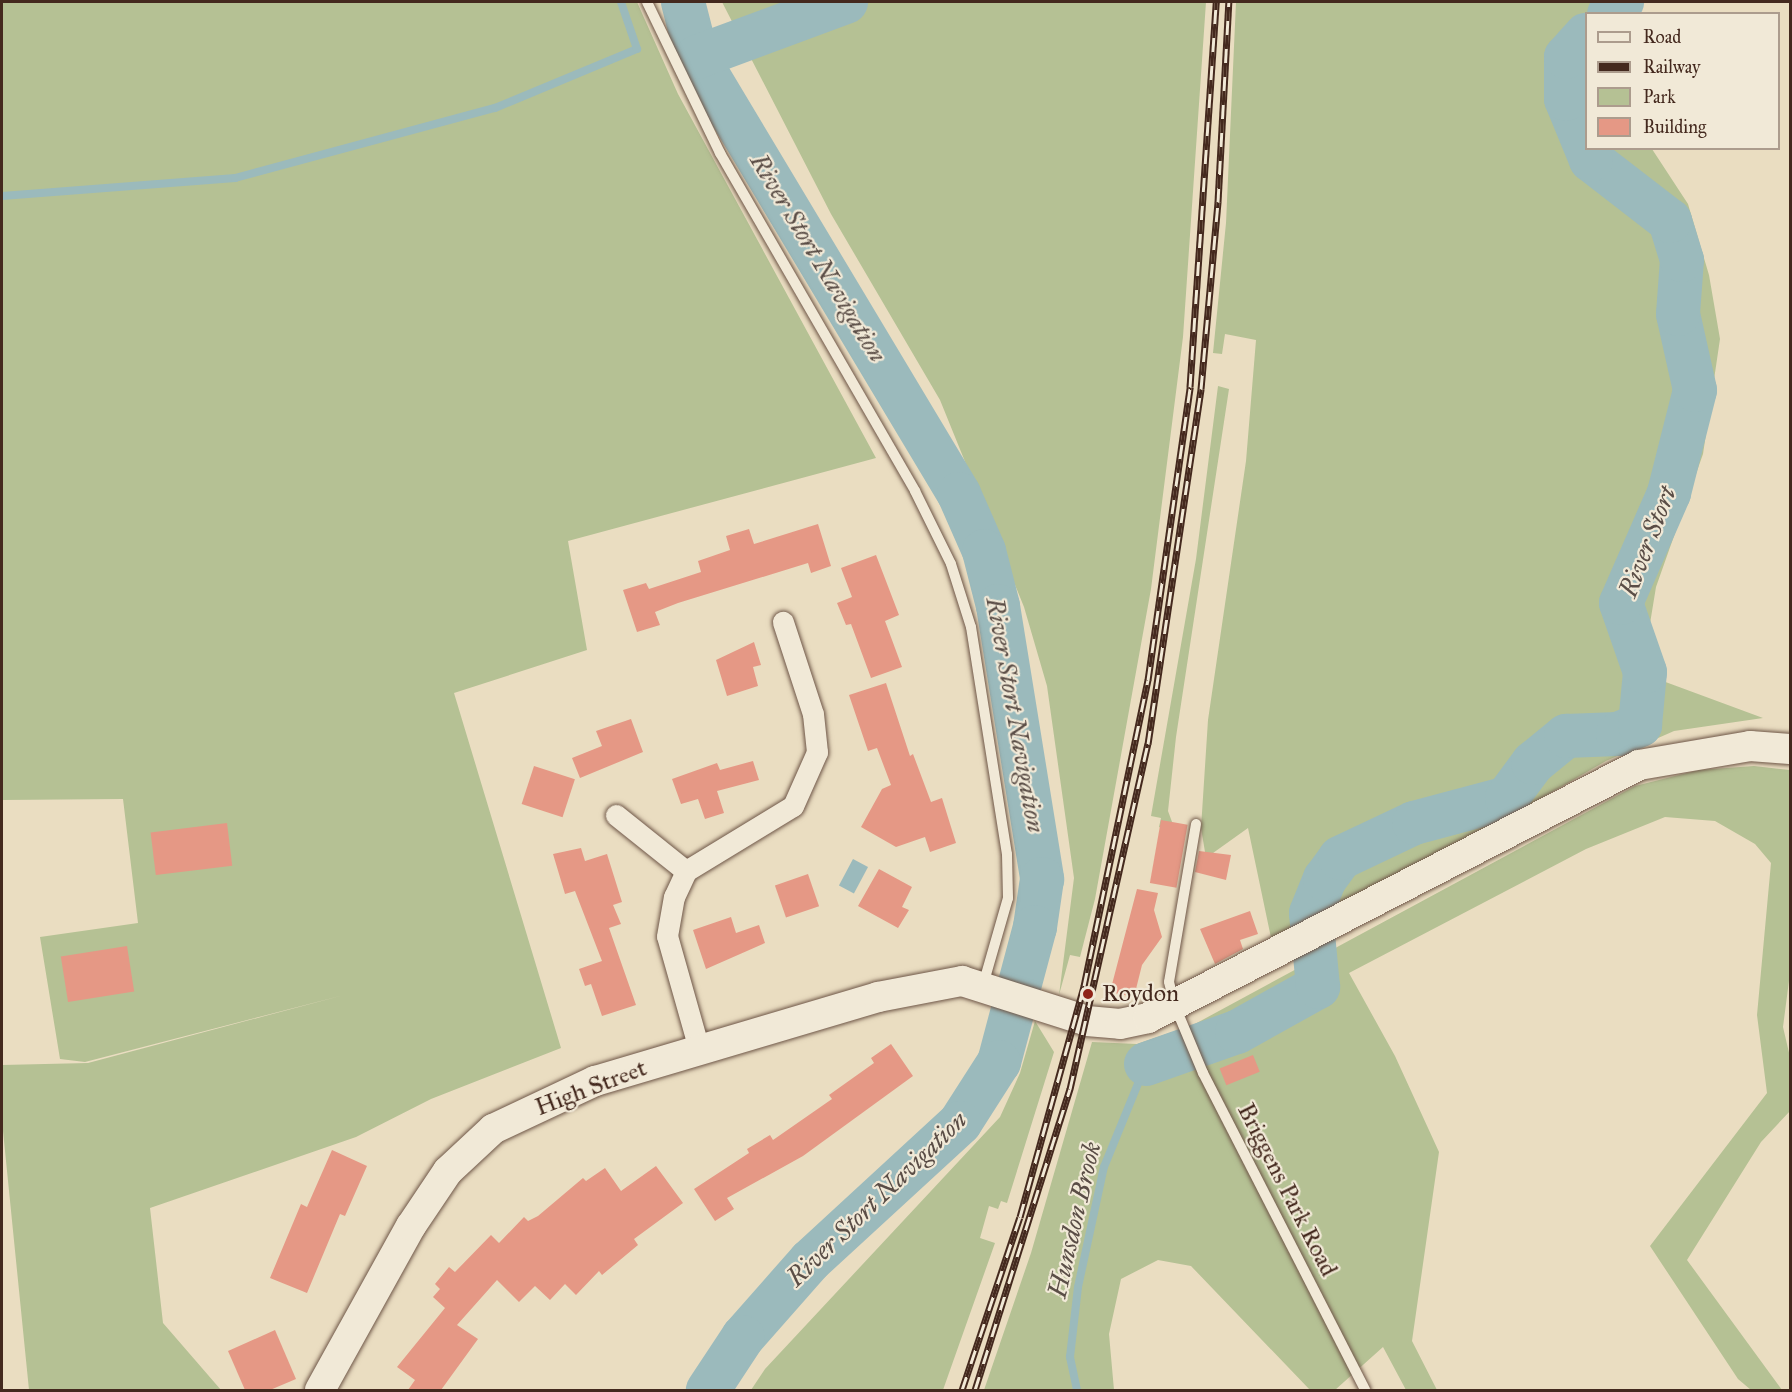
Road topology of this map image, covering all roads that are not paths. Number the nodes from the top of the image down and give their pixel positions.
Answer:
1 (648, 2) edge
2 (783, 622) dead end
3 (1791, 749) edge
4 (616, 815) dead end
5 (1196, 824) dead end
6 (686, 871) junction
7 (990, 987) junction
8 (1174, 1006) junction
9 (699, 1049) junction
10 (321, 1390) edge
11 (1365, 1390) edge

1 - 7 lane
2 - 6 street
3 - 8 main road, High Street
4 - 6 street
5 - 8 lane, Briggens Park Road
6 - 9 street
7 - 8 main road, High Street
7 - 9 main road, High Street
8 - 11 lane, Briggens Park Road
9 - 10 main road, High Street

